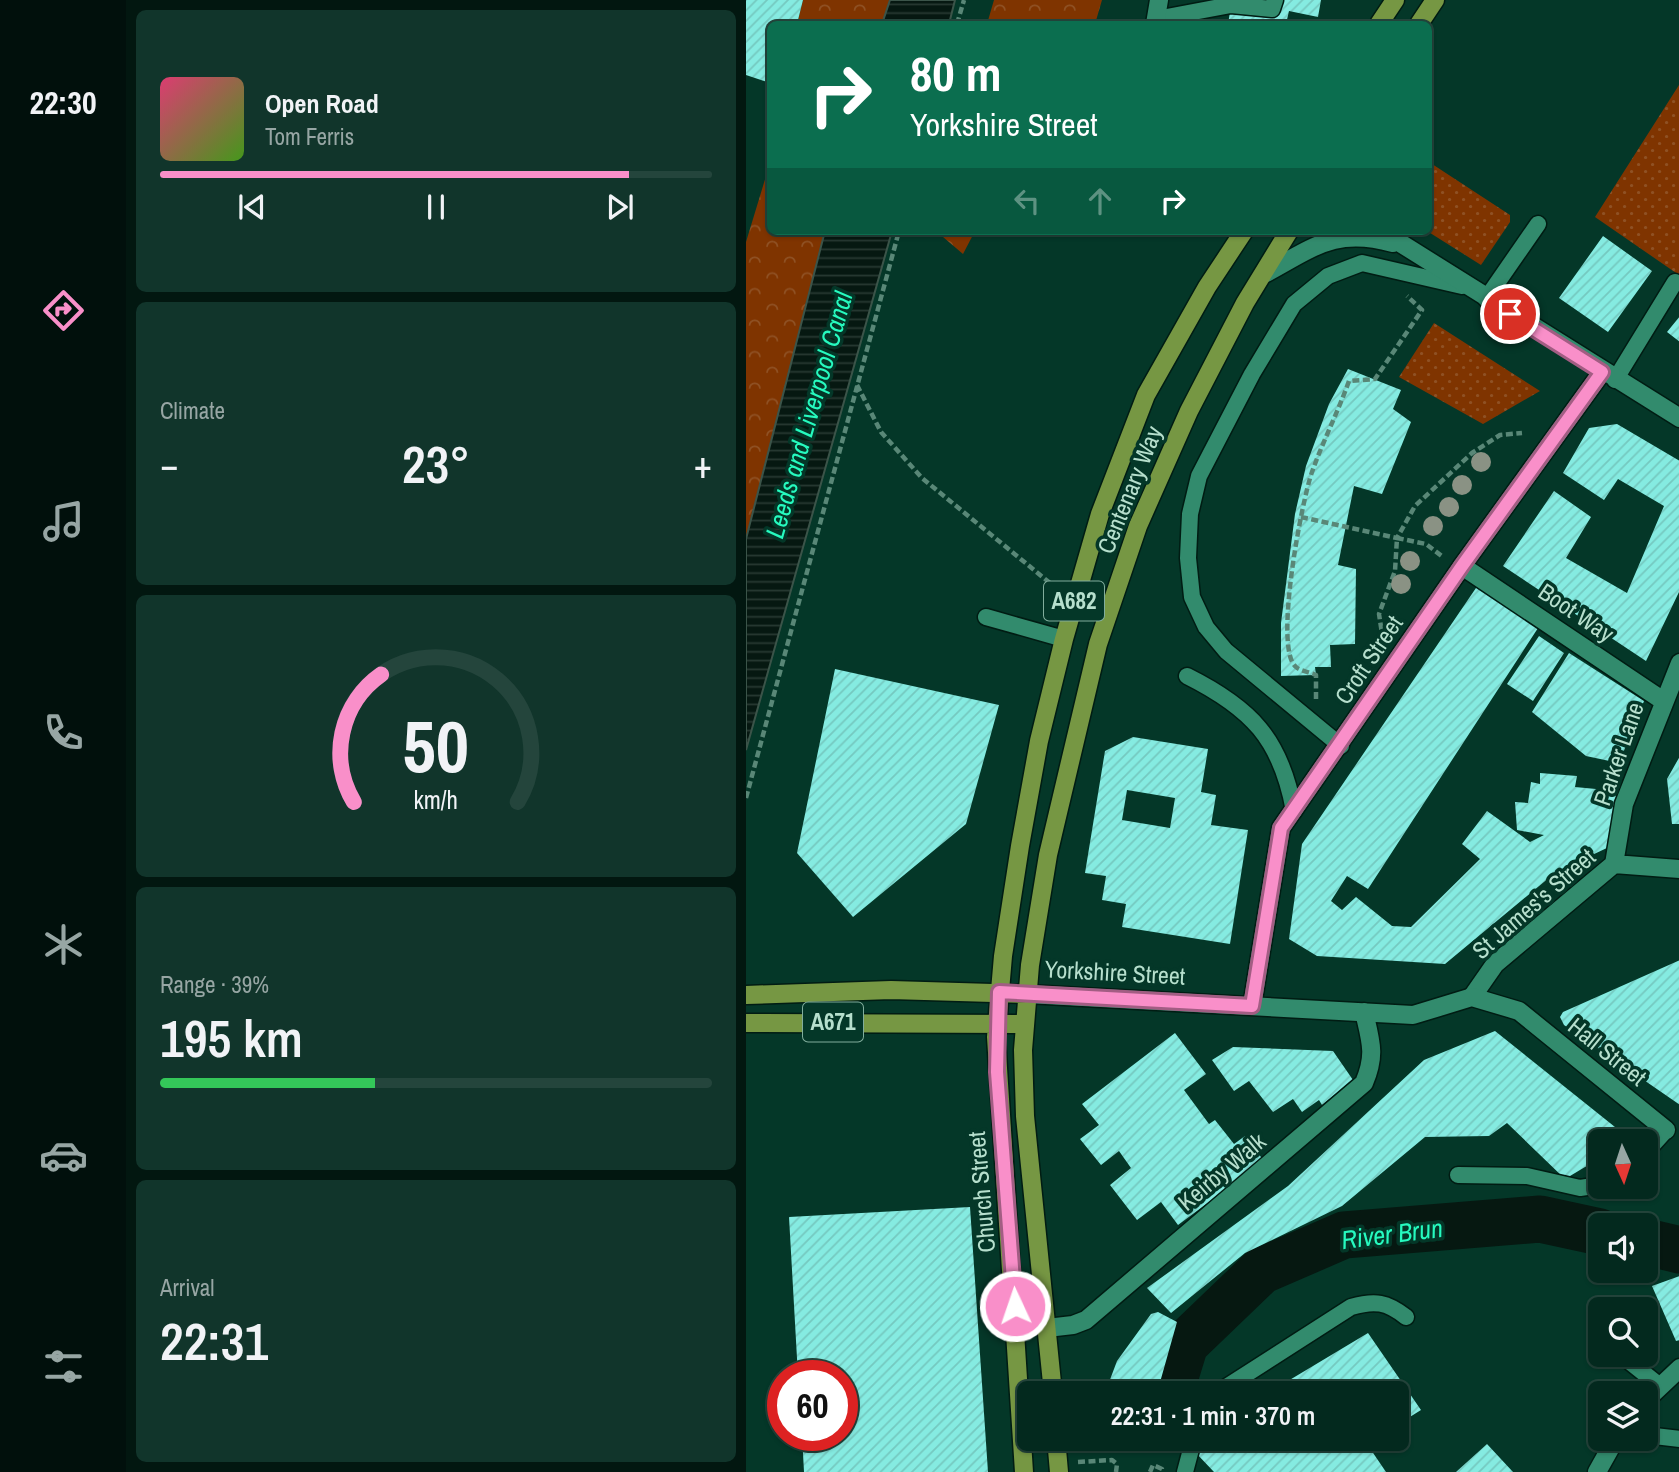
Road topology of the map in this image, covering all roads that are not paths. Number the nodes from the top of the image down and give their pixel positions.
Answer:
1 (1159, 0) edge
2 (1275, 0) edge
3 (1395, 0) edge
4 (1435, 0) edge
5 (1157, 21) edge
6 (1165, 21) edge
7 (1381, 21) edge
8 (1421, 21) edge
9 (1538, 225) dead end
10 (1241, 235) edge
11 (1287, 235) edge
12 (1388, 235) edge
13 (1410, 248) junction
14 (1266, 273) junction
15 (1675, 282) dead end
16 (1468, 287) junction
17 (1486, 299) junction
18 (1609, 376) junction
19 (1679, 418) edge
20 (1462, 566) junction
21 (986, 617) dead end
22 (1064, 639) junction
23 (1679, 663) edge
24 (1187, 676) dead end
25 (1662, 700) junction
26 (1341, 746) junction
27 (1294, 811) junction
28 (1614, 864) junction
29 (1679, 869) edge
30 (999, 992) junction
31 (1027, 994) junction
32 (746, 995) edge
33 (1472, 997) junction
34 (1252, 1006) junction
35 (1364, 1012) junction
36 (997, 1022) junction
37 (746, 1023) edge
38 (1024, 1024) junction
39 (1666, 1130) joint
40 (1658, 1139) edge
41 (1458, 1175) dead end
42 (1588, 1187) edge
43 (1406, 1317) dead end
44 (1047, 1328) junction
45 (1636, 1367) edge
46 (1679, 1368) edge
47 (1052, 1381) edge
48 (1236, 1381) edge
49 (1660, 1386) joint
50 (1658, 1436) edge
51 (1679, 1439) edge
52 (1191, 1451) edge
53 (1608, 1451) edge
54 (1024, 1472) edge
55 (1185, 1472) edge
56 (1596, 1472) edge

1 - 5 street
2 - 6 lane
3 - 7 main road
4 - 8 main road
9 - 17 lane
10 - 22 main road, Centenary Way / A682
11 - 14 main road, Centenary Way / A682
12 - 13 street
13 - 14 street
13 - 16 street
14 - 31 main road, Centenary Way / A682
15 - 18 lane
16 - 17 street
16 - 26 lane
17 - 18 street
18 - 19 street
18 - 20 street, Croft Street
20 - 25 street, Boot Way
20 - 26 street, Croft Street
21 - 22 lane
22 - 30 main road, Centenary Way / A682
23 - 25 street, Parker Lane
24 - 27 lane
25 - 28 street, Parker Lane
26 - 27 street, Croft Street
27 - 34 street, Croft Street
28 - 29 street, St James's Street
28 - 33 street, St James's Street
30 - 31 main road, Yorkshire Street / A671
30 - 32 main road, Yorkshire Street / A671
30 - 36 main road, Church Street / A682
31 - 34 street, Yorkshire Street
31 - 38 main road, Church Street / A682
33 - 35 street, Yorkshire Street
33 - 39 street, Hall Street
34 - 35 street, Yorkshire Street
35 - 44 street, Keirby Walk
36 - 37 main road, A671
36 - 38 main road, A671
36 - 54 main road, Church Street / A682
38 - 44 main road, Church Street / A682
39 - 40 lane
41 - 42 lane
43 - 48 lane
44 - 47 main road, Church Street / A682
45 - 49 lane
46 - 49 street
50 - 51 lane
52 - 55 lane
53 - 56 street

